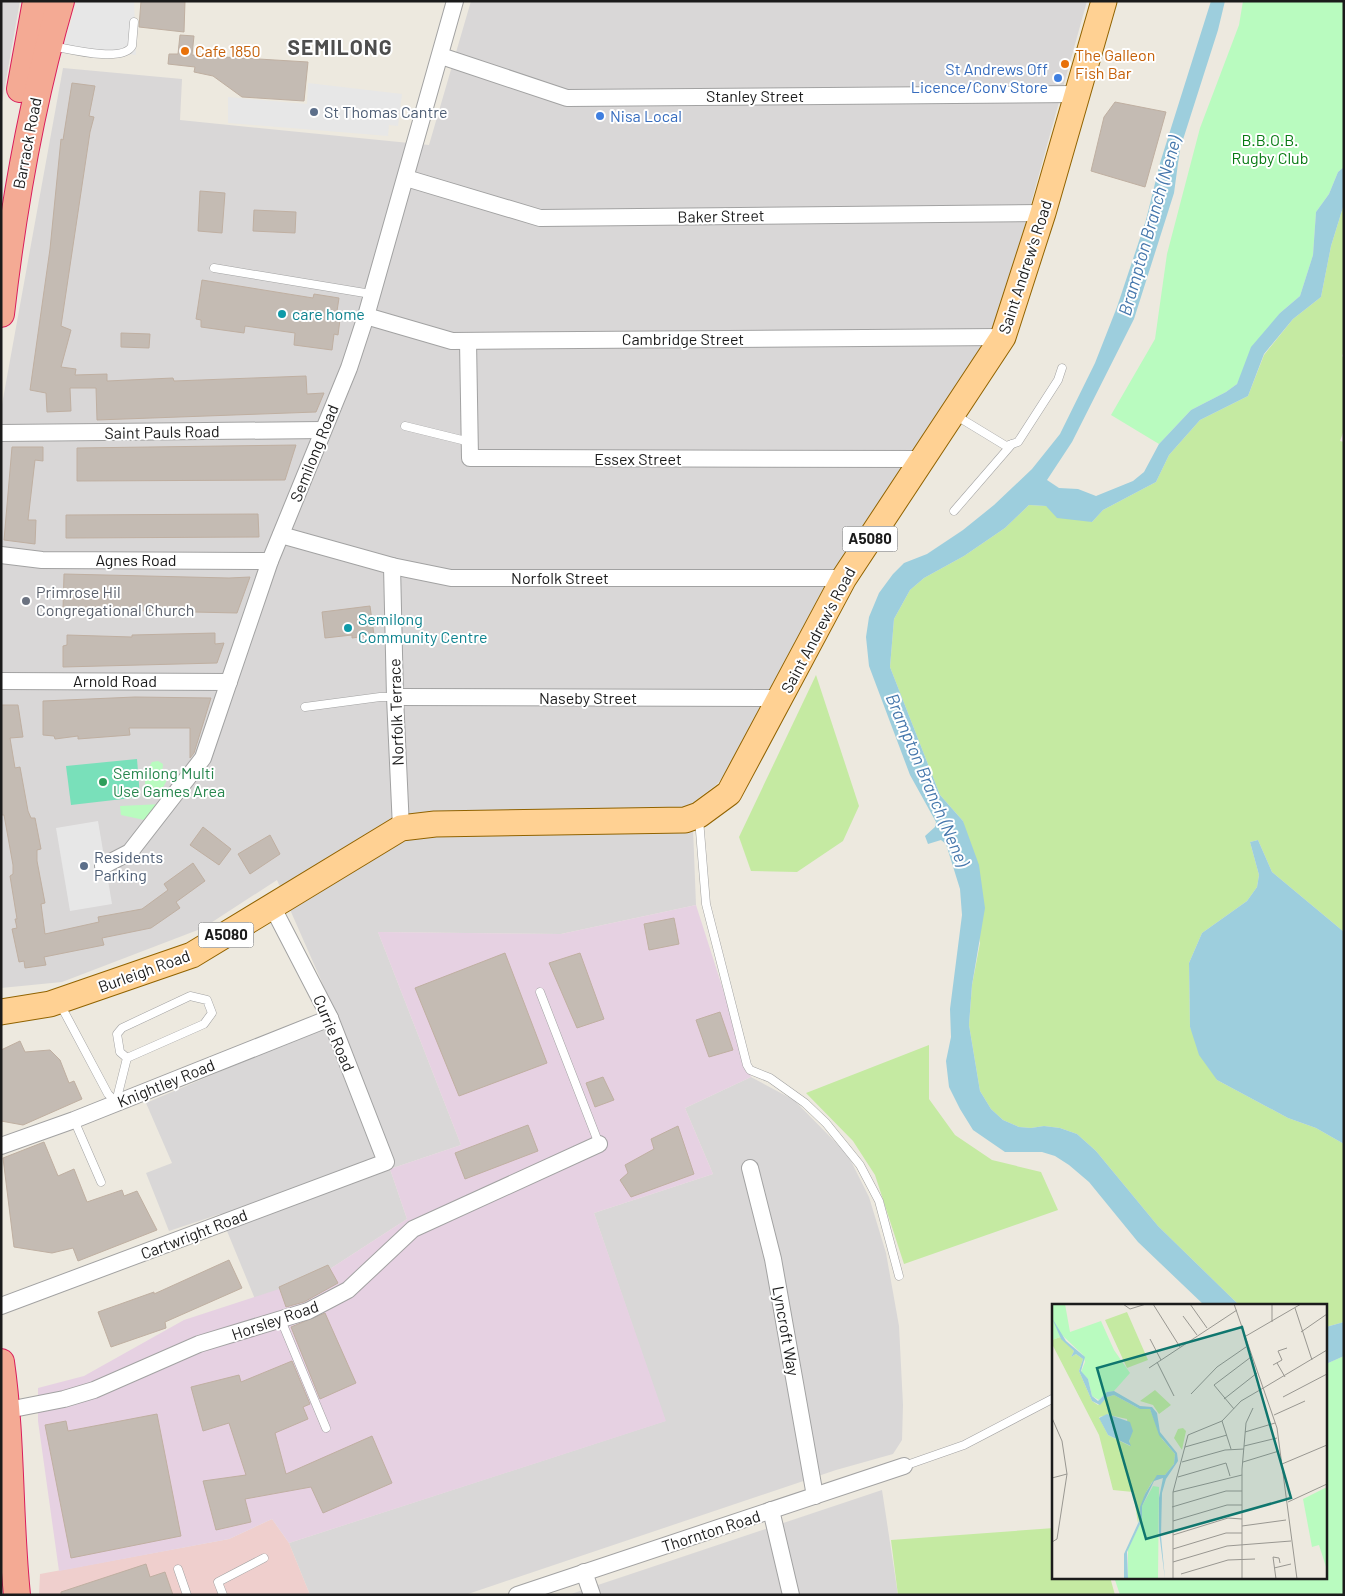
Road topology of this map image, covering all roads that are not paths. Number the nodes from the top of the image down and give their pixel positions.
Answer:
1 (36, 1) edge
2 (61, 1) edge
3 (456, 1) edge
4 (1104, 1) edge
5 (134, 22) dead end
6 (48, 46) junction
7 (441, 56) junction
8 (1076, 94) junction
9 (406, 178) junction
10 (1, 198) edge
11 (1043, 213) junction
12 (214, 268) dead end
13 (371, 294) junction
14 (2, 306) edge
15 (366, 316) junction
16 (1003, 337) junction
17 (468, 341) junction
18 (1062, 368) dead end
19 (953, 414) junction
20 (405, 426) dead end
21 (323, 430) junction
22 (1, 433) edge
23 (470, 442) junction
24 (1012, 444) junction
25 (923, 459) junction
26 (954, 511) dead end
27 (281, 535) junction
28 (1, 555) edge
29 (270, 561) junction
30 (392, 566) junction
31 (844, 578) junction
32 (1, 681) edge
33 (230, 682) junction
34 (394, 697) junction
35 (782, 698) junction
36 (305, 707) dead end
37 (699, 815) junction
38 (436, 824) joint
39 (401, 828) junction
40 (103, 866) dead end
41 (272, 908) junction
42 (540, 992) dead end
43 (59, 1001) junction
44 (1, 1012) edge
45 (330, 1018) junction
46 (127, 1058) junction
47 (116, 1102) junction
48 (74, 1120) junction
49 (599, 1144) joint
50 (1, 1146) edge
51 (386, 1162) joint
52 (750, 1168) dead end
53 (101, 1182) dead end
54 (899, 1276) dead end
55 (1, 1306) edge
56 (281, 1320) junction
57 (1, 1362) edge
58 (1052, 1399) edge
59 (8, 1410) junction
60 (326, 1428) dead end
61 (904, 1466) joint
62 (7, 1496) edge
63 (815, 1496) junction
64 (772, 1510) junction
65 (13, 1557) junction
66 (264, 1558) dead end
67 (178, 1570) dead end
68 (584, 1572) junction
69 (9, 1595) edge
70 (17, 1595) edge
71 (187, 1595) edge
72 (223, 1595) edge
73 (517, 1595) edge
74 (592, 1595) edge
75 (791, 1595) edge

1 - 10 highway, Barrack Road
2 - 6 highway, Barrack Road
3 - 7 street, Semilong Road
4 - 8 main road, Saint Andrew's Road / A5080
5 - 6 lane
6 - 14 highway, Barrack Road
7 - 8 street, Stanley Street
7 - 9 street, Semilong Road
8 - 11 main road, Saint Andrew's Road / A5080
9 - 11 street, Baker Street
9 - 13 street, Semilong Road
11 - 16 main road, Saint Andrew's Road / A5080
12 - 13 lane
13 - 15 street, Semilong Road
15 - 17 street, Cambridge Street
15 - 21 street, Semilong Road
16 - 17 street, Cambridge Street
16 - 19 main road, Saint Andrew's Road / A5080
17 - 23 street, Essex Street
18 - 24 lane
19 - 24 lane
19 - 25 main road, Saint Andrew's Road / A5080
20 - 23 lane
21 - 22 street, Saint Pauls Road
21 - 27 street, Semilong Road
23 - 25 street, Essex Street
24 - 26 lane
25 - 31 main road, Saint Andrew's Road / A5080
27 - 29 street, Semilong Road
27 - 30 street, Norfolk Street
28 - 29 street, Agnes Road
29 - 33 street, Semilong Road
30 - 31 street, Norfolk Street
30 - 34 street, Norfolk Terrace
31 - 35 main road, Saint Andrew's Road / A5080
32 - 33 street, Arnold Road
33 - 40 street, Semilong Road
34 - 35 street, Naseby Street
34 - 36 lane
34 - 39 street, Norfolk Terrace
35 - 37 main road, Saint Andrew's Road / A5080
37 - 38 main road, Saint Andrew's Road / A5080
37 - 54 lane
38 - 39 main road, Burleigh Road / A5080
39 - 41 main road, Burleigh Road / A5080
41 - 43 main road, Burleigh Road / A5080
41 - 45 street, Currie Road
42 - 49 lane
43 - 44 main road, Burleigh Road / A5080
43 - 47 lane
45 - 47 street, Knightley Road
45 - 51 street, Currie Road
46 - 46 lane
46 - 47 lane
47 - 48 street, Knightley Road
48 - 50 street, Knightley Road
48 - 53 lane
49 - 56 street, Horsley Road
51 - 55 street, Cartwright Road
52 - 63 street, Lyncroft Way
56 - 59 street, Horsley Road
56 - 60 lane
57 - 59 highway
58 - 61 lane
59 - 62 highway
61 - 63 street, Thornton Road
62 - 65 highway
63 - 64 street, Thornton Road
64 - 68 street, Thornton Road
64 - 75 street
65 - 69 highway
65 - 70 highway
66 - 72 lane
67 - 71 lane
68 - 73 street, Thornton Road
68 - 74 street

